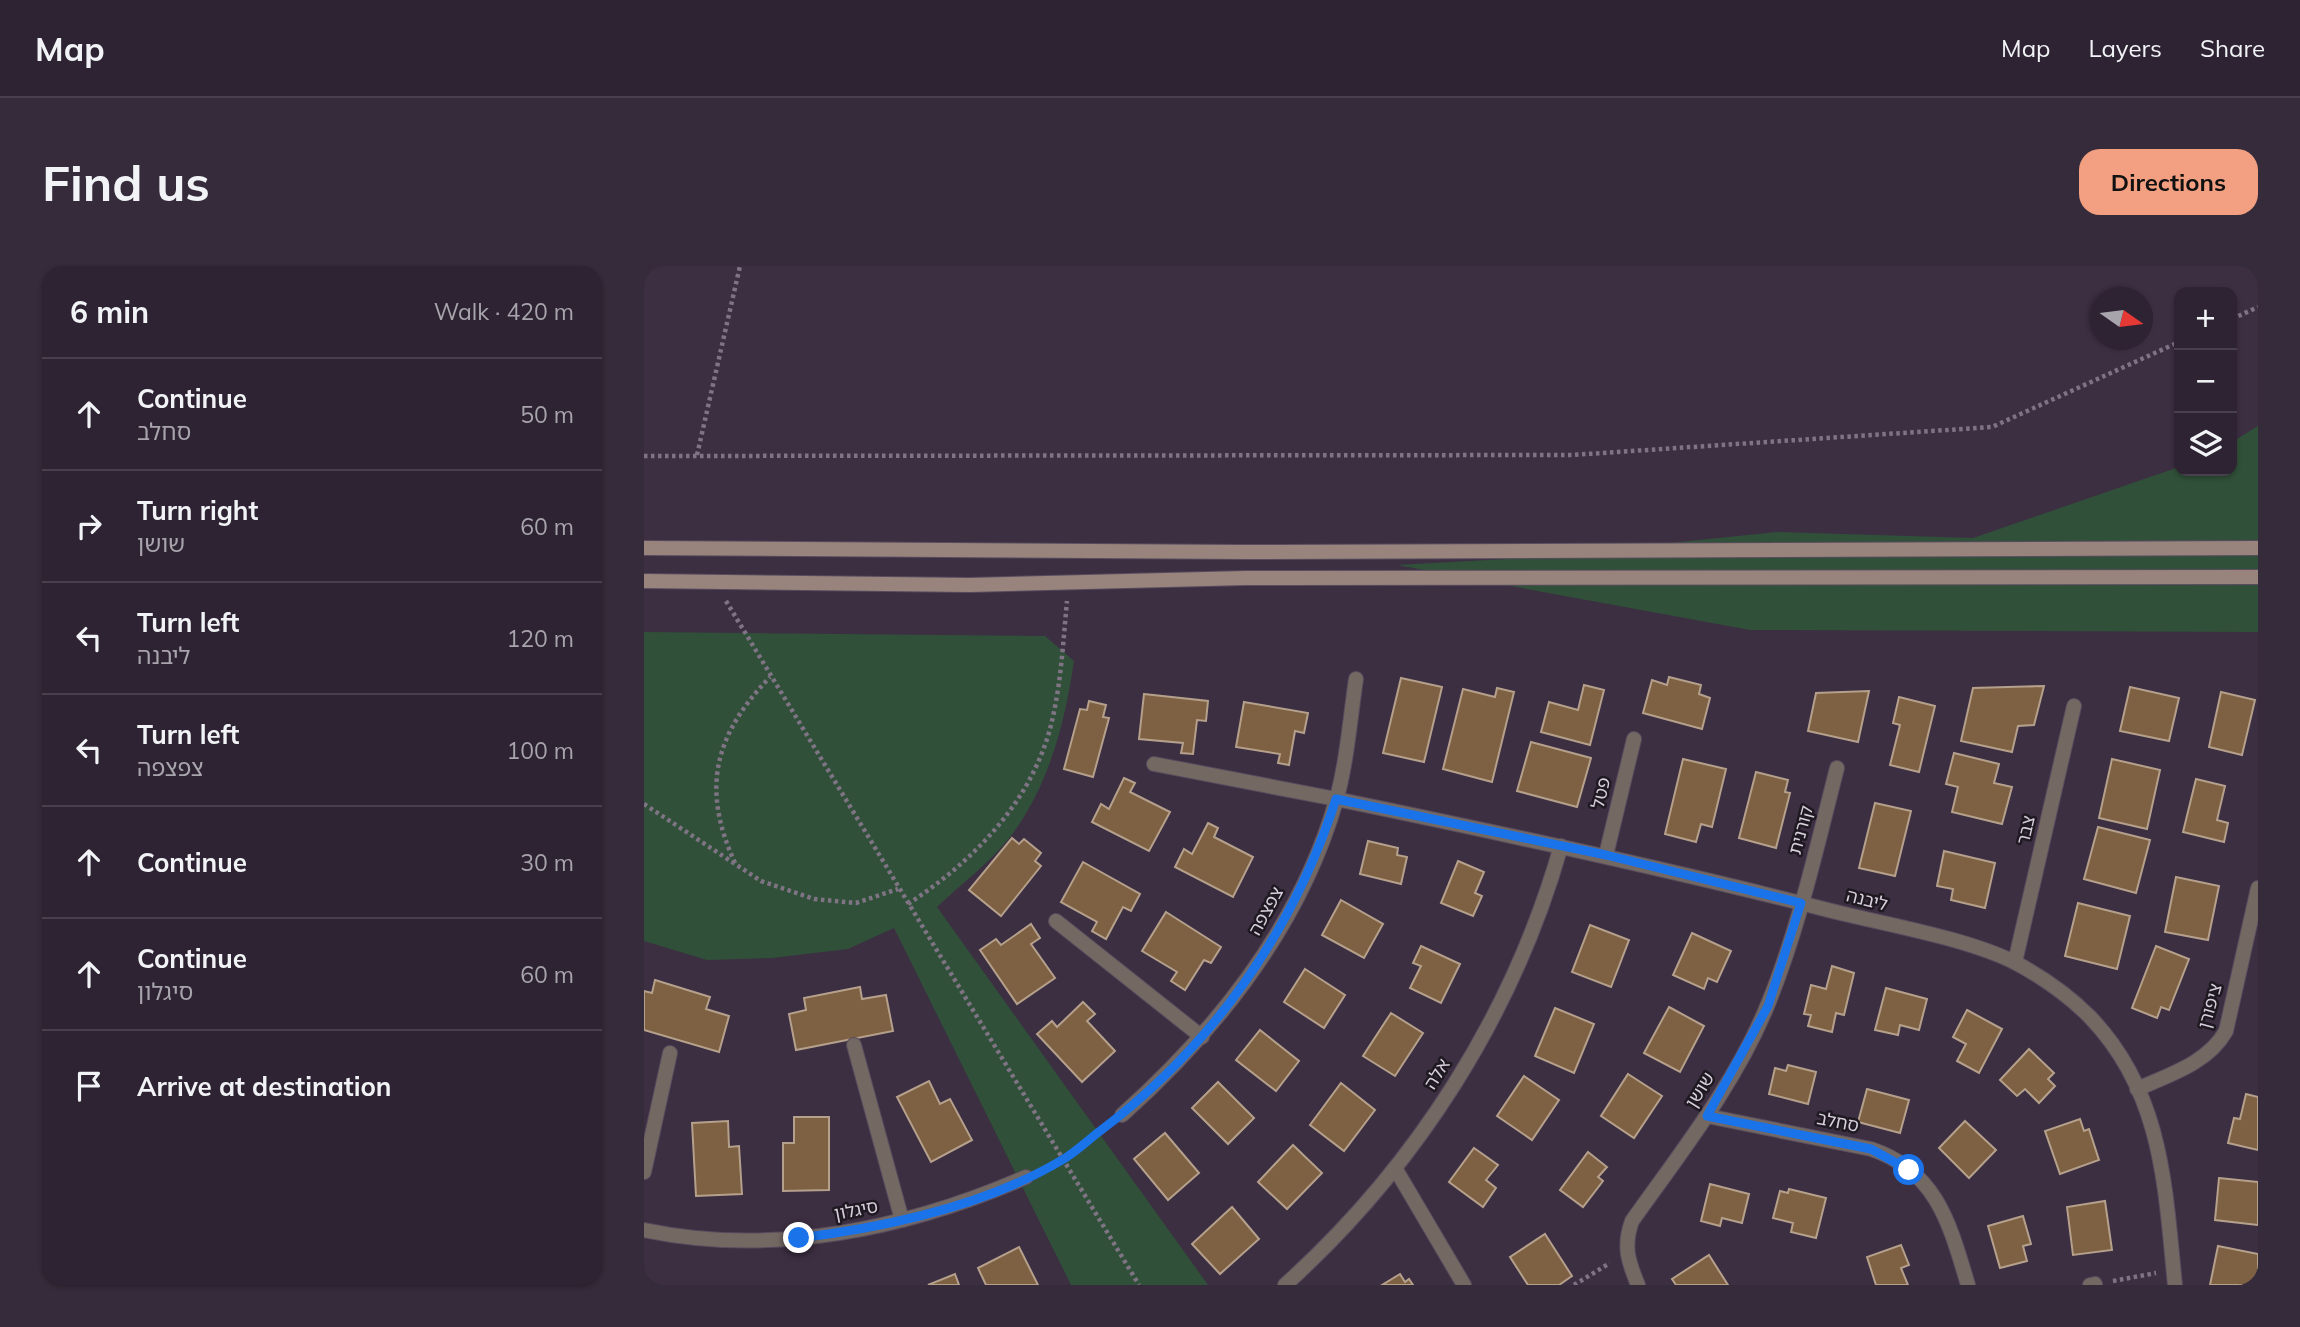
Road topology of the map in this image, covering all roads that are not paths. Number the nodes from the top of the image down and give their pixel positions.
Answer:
1 (644, 548) edge
2 (2258, 548) edge
3 (2258, 577) edge
4 (644, 581) edge
5 (1356, 679) dead end
6 (2074, 706) dead end
7 (1634, 739) dead end
8 (1154, 764) dead end
9 (1838, 768) dead end
10 (1336, 799) junction
11 (1561, 846) junction
12 (1606, 855) junction
13 (2258, 888) edge
14 (1801, 903) junction
15 (1056, 920) dead end
16 (2015, 962) junction
17 (1202, 1037) junction
18 (854, 1045) dead end
19 (670, 1053) dead end
20 (2137, 1089) junction
21 (1122, 1115) road end
22 (1707, 1116) junction
23 (1395, 1168) junction
24 (644, 1172) edge
25 (1026, 1177) road end
26 (902, 1220) junction
27 (644, 1230) edge
28 (2175, 1278) edge
29 (1285, 1285) edge
30 (1464, 1285) edge
31 (1638, 1285) edge
32 (1968, 1285) edge

1 - 2 main road
3 - 4 main road
5 - 10 street, צפצפה
6 - 16 street, צבר
7 - 12 street, פטל
8 - 10 street, ליבנה
9 - 14 street, קורנית
10 - 11 street, ליבנה
10 - 17 street, צפצפה
11 - 12 street, ליבנה
11 - 23 street, אלה
12 - 14 street, ליבנה
13 - 20 street, ציפורן
14 - 16 street, ליבנה
14 - 22 street, שושן
15 - 17 street
16 - 20 street, ליבנה
17 - 21 street, צפצפה
18 - 26 street
19 - 24 street
20 - 28 street, ליבנה
22 - 31 street, שושן
22 - 32 street, סחלב
23 - 29 street, אלה
23 - 30 street
25 - 26 street, סיגלון
26 - 27 street, סיגלון

